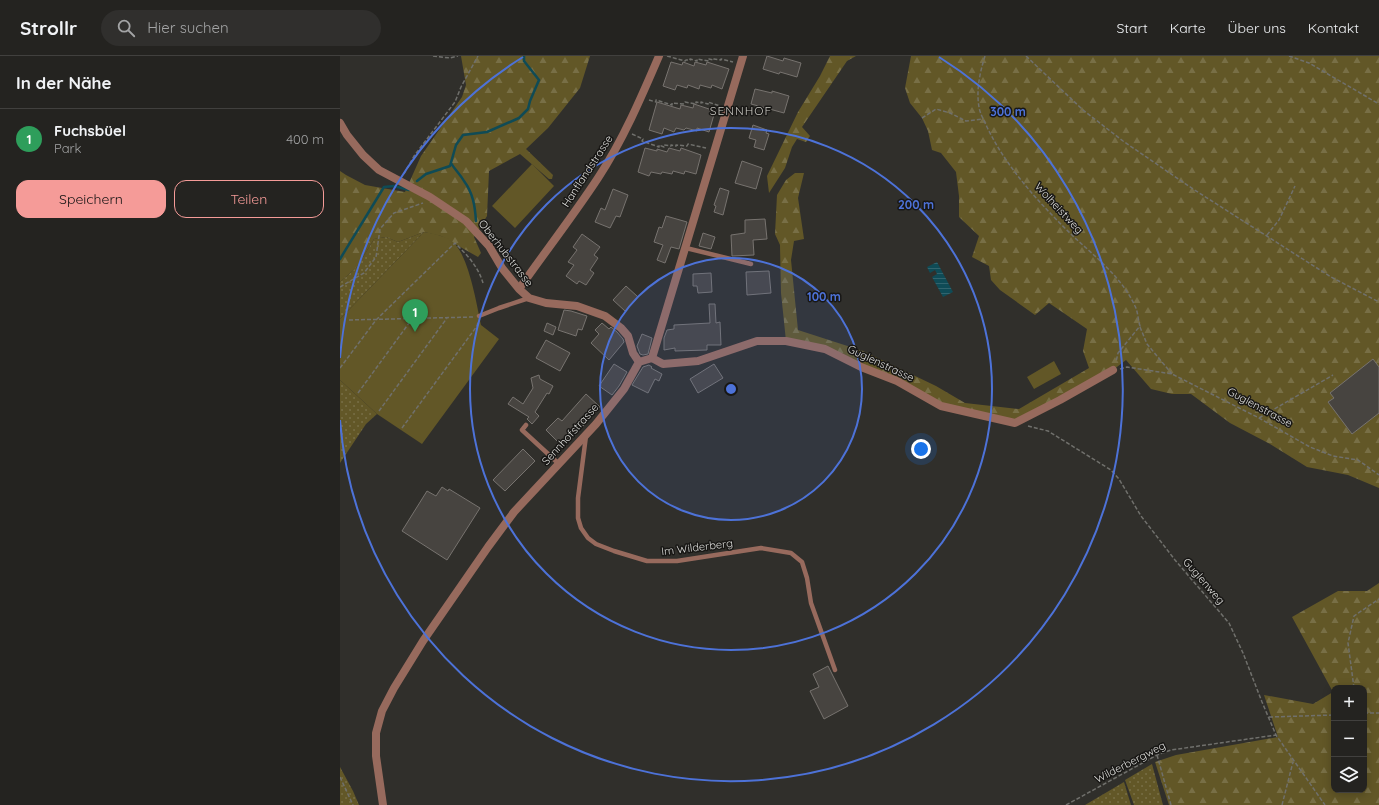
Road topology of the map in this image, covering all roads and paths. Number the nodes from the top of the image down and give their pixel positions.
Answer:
1 (433, 56) edge
2 (458, 56) edge
3 (478, 56) edge
4 (659, 56) edge
5 (667, 56) edge
6 (743, 56) edge
7 (985, 56) edge
8 (1026, 56) edge
9 (1289, 56) edge
10 (730, 61) dead end
11 (641, 98) junction
12 (1379, 104) edge
13 (717, 105) dead end
14 (922, 118) dead end
15 (983, 119) junction
16 (340, 123) edge
17 (625, 131) junction
18 (703, 148) dead end
19 (401, 181) junction
20 (1295, 186) dead end
21 (430, 198) junction
22 (1267, 236) junction
23 (686, 248) junction
24 (751, 264) dead end
25 (483, 283) dead end
26 (340, 287) edge
27 (519, 289) junction
28 (529, 298) junction
29 (1379, 302) edge
30 (479, 316) junction
31 (447, 317) junction
32 (412, 318) junction
33 (349, 320) dead end
34 (376, 320) junction
35 (1140, 326) junction
36 (1117, 357) dead end
37 (652, 358) junction
38 (639, 362) junction
39 (340, 368) edge
40 (1127, 368) dead end
41 (1113, 370) dead end
42 (1172, 374) junction
43 (1333, 375) dead end
44 (358, 393) dead end
45 (379, 412) dead end
46 (1259, 418) junction
47 (1015, 423) junction
48 (526, 425) dead end
49 (402, 428) dead end
50 (587, 434) junction
51 (558, 464) junction
52 (1379, 475) edge
53 (1379, 599) edge
54 (835, 670) dead end
55 (1354, 685) edge
56 (1367, 713) edge
57 (1379, 713) edge
58 (1331, 715) edge
59 (1269, 717) junction
60 (1276, 735) junction
61 (1157, 756) junction
62 (1293, 761) junction
63 (340, 777) edge
64 (353, 805) edge
65 (383, 805) edge
66 (1066, 805) edge
67 (1171, 805) edge
68 (1282, 805) edge
69 (1325, 805) edge

1 - 2 path
3 - 19 path
4 - 11 street, Hanflandstrasse
5 - 10 path
6 - 23 street
7 - 15 path, Wolheistweg
8 - 22 path
9 - 12 path
11 - 13 path
11 - 17 street, Hanflandstrasse
14 - 15 path
15 - 35 path, Wolheistweg
16 - 19 street, Oberhubstrasse
17 - 18 path
17 - 27 street, Hanflandstrasse
19 - 21 street, Oberhubstrasse
20 - 22 path
21 - 26 path
21 - 27 street, Oberhubstrasse
22 - 29 path
23 - 24 lane
23 - 37 street
25 - 34 path
27 - 28 street, Oberhubstrasse
28 - 30 lane
28 - 38 street, Oberhubstrasse
30 - 31 path
30 - 49 path
31 - 32 path
31 - 45 path
32 - 34 path
32 - 44 path
33 - 34 path
34 - 39 path
35 - 36 path
35 - 42 path, Wolheistweg
37 - 38 street
37 - 47 street, Guglenstrasse
38 - 50 street, Sennhofstrasse
40 - 42 path, Guglenstrasse
41 - 47 street
42 - 46 path, Guglenstrasse
43 - 46 path
46 - 52 path, Guglenstrasse
47 - 59 path, Guglenweg
48 - 51 lane
50 - 51 street, Sennhofstrasse
50 - 54 lane, Im Wilderberg
51 - 65 street, Sennhofstrasse
53 - 55 path
56 - 57 path
58 - 59 path
59 - 60 path, Guglenweg
60 - 61 path, Wilderbergweg
60 - 62 path, Guglenweg
61 - 66 path, Wilderbergweg
61 - 67 path
62 - 68 path
62 - 69 path, Guglenweg
63 - 64 path

